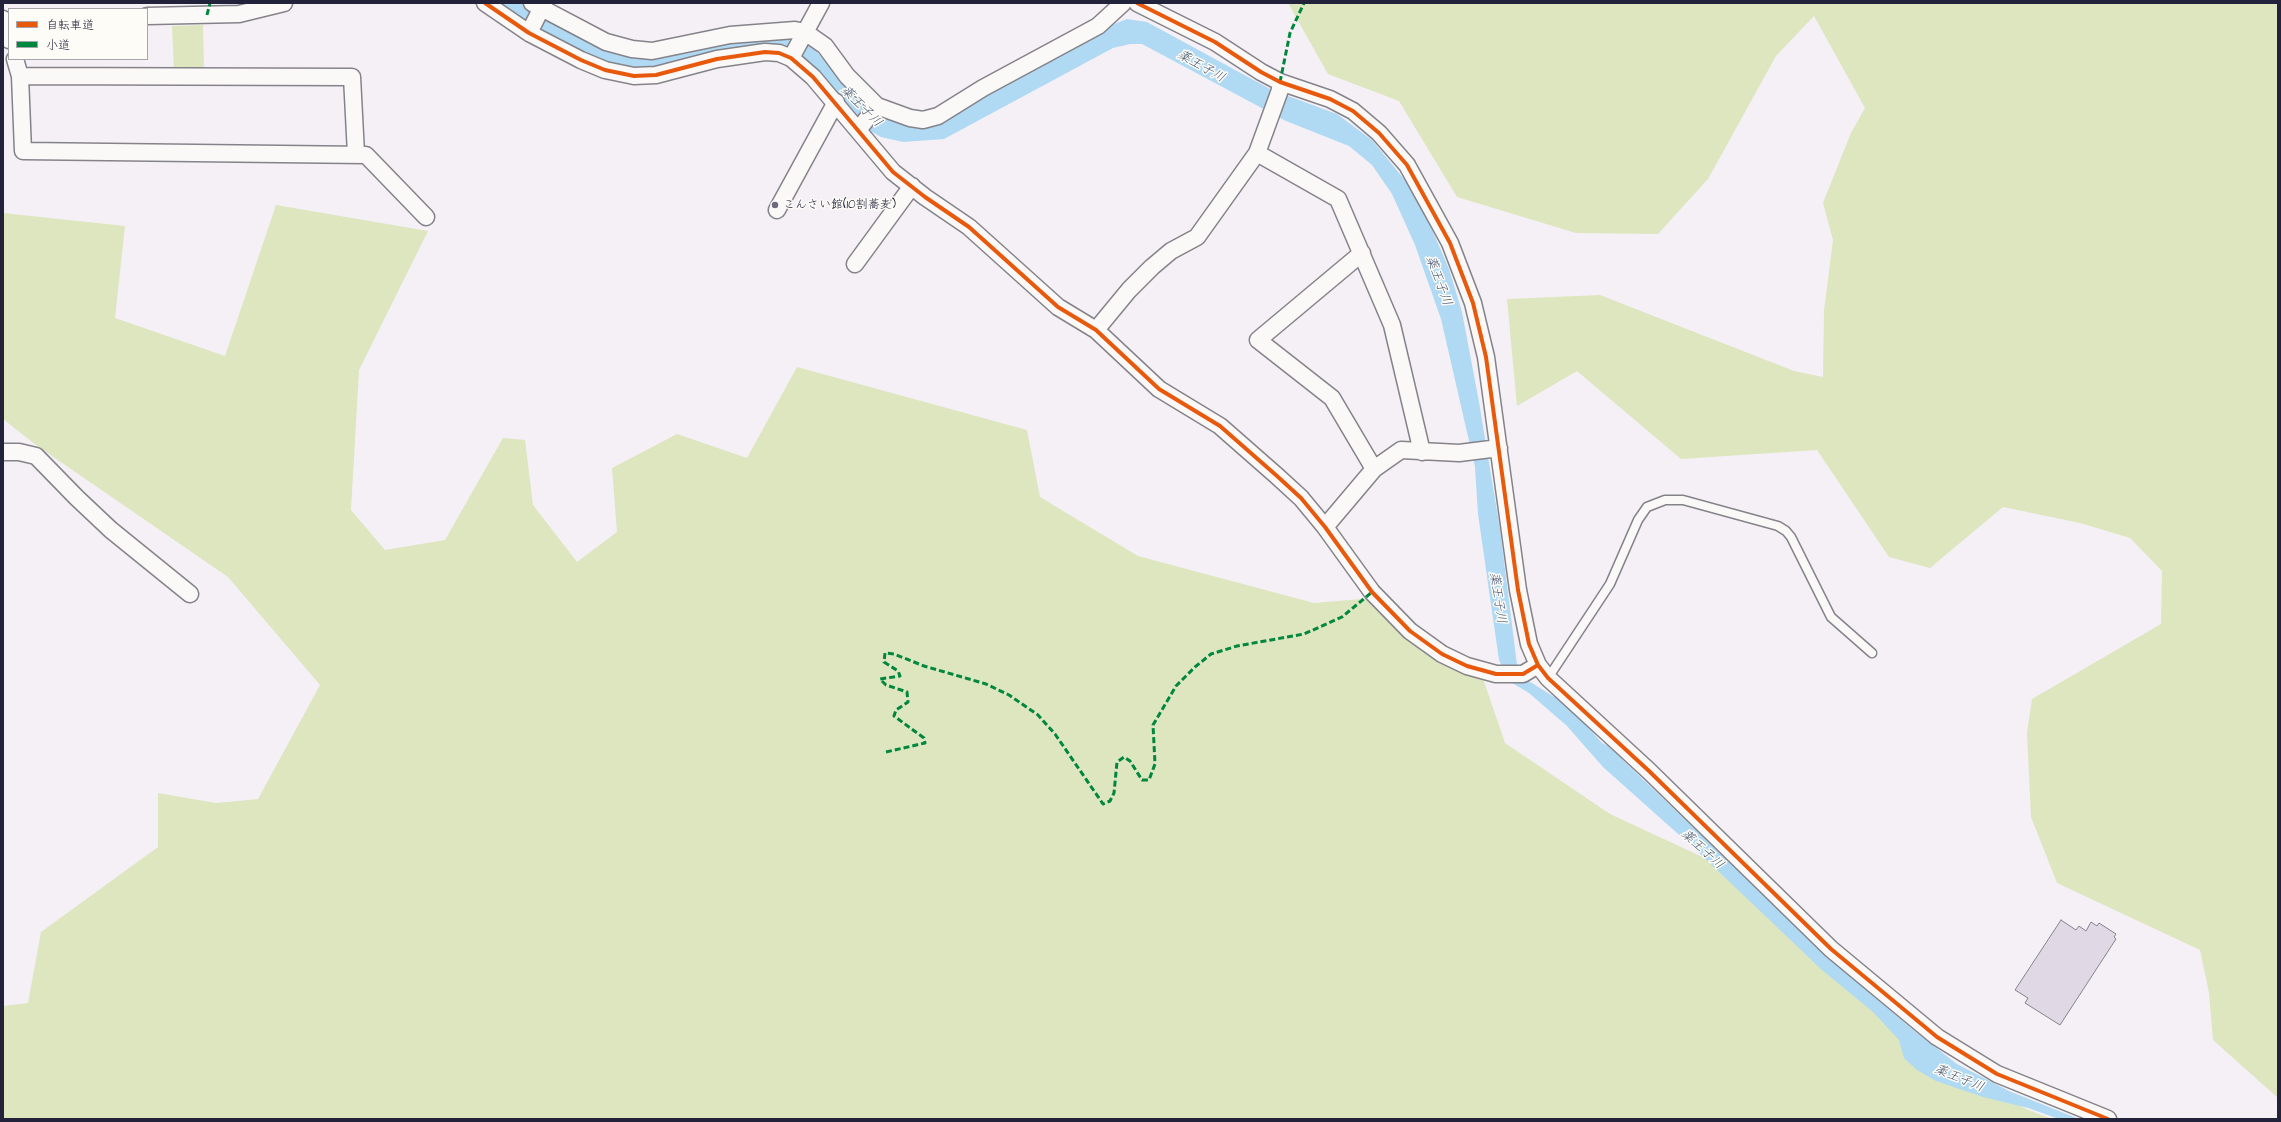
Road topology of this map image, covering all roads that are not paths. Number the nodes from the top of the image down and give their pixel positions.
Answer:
1 (284, 3) edge
2 (485, 3) edge
3 (821, 3) edge
4 (1124, 3) edge
5 (1137, 3) edge
6 (539, 5) edge
7 (148, 16) edge
8 (3, 18) edge
9 (805, 32) junction
10 (529, 33) junction
11 (730, 35) junction
12 (8, 36) edge
13 (606, 42) junction
14 (733, 56) junction
15 (792, 58) junction
16 (15, 60) edge
17 (596, 66) junction
18 (20, 76) junction
19 (1280, 86) junction
20 (836, 102) junction
21 (877, 106) junction
22 (858, 130) junction
23 (1257, 153) junction
24 (356, 154) junction
25 (912, 186) junction
26 (777, 210) dead end
27 (426, 217) dead end
28 (1362, 253) junction
29 (855, 264) dead end
30 (1096, 330) junction
31 (1499, 448) junction
32 (3, 452) edge
33 (1422, 452) junction
34 (1374, 469) junction
35 (1325, 527) junction
36 (190, 594) dead end
37 (1872, 653) dead end
38 (1538, 665) junction
39 (1548, 678) junction
40 (2108, 1119) edge

1 - 7 street
2 - 10 street
3 - 9 street
4 - 21 street
5 - 19 street
6 - 10 street
6 - 13 street
8 - 12 street
9 - 11 street
9 - 15 street
9 - 21 street
10 - 17 street
11 - 13 street
11 - 14 street
13 - 17 street
14 - 15 street
14 - 17 street
15 - 20 street
16 - 18 street
18 - 24 street
18 - 24 street
19 - 23 street
19 - 31 street
20 - 22 street
20 - 26 street
21 - 22 street
22 - 25 street
23 - 28 street
23 - 30 street
24 - 27 street
25 - 29 street
25 - 30 street
28 - 33 street
28 - 34 street
30 - 35 street
31 - 33 street
31 - 38 street
32 - 36 street
33 - 34 street
34 - 35 street
35 - 38 street
37 - 39 lane
38 - 39 street
39 - 40 street

